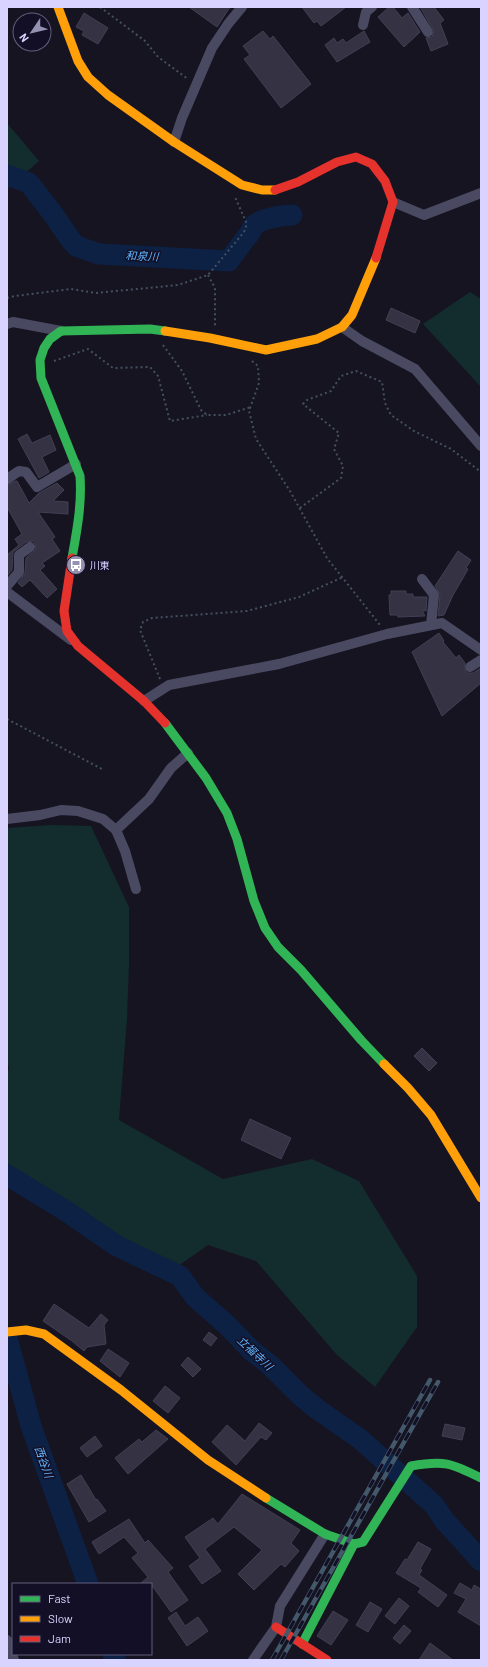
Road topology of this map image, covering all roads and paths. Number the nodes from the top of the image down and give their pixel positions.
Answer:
1 (58, 7) edge
2 (100, 7) edge
3 (242, 7) edge
4 (372, 7) edge
5 (412, 7) edge
6 (363, 25) dead end
7 (428, 32) dead end
8 (197, 85) junction
9 (174, 142) junction
10 (481, 193) edge
11 (235, 195) dead end
12 (393, 202) junction
13 (208, 275) junction
14 (7, 298) edge
15 (7, 324) edge
16 (342, 327) junction
17 (215, 328) dead end
18 (152, 330) junction
19 (60, 331) junction
20 (252, 361) dead end
21 (40, 366) junction
22 (250, 407) junction
23 (207, 415) junction
24 (481, 446) edge
25 (76, 464) junction
26 (481, 472) edge
27 (7, 479) edge
28 (300, 508) junction
29 (30, 547) dead end
30 (343, 577) junction
31 (422, 579) dead end
32 (7, 586) edge
33 (7, 592) edge
34 (431, 625) junction
35 (388, 634) junction
36 (78, 646) junction
37 (481, 650) edge
38 (481, 660) edge
39 (470, 667) dead end
40 (164, 688) junction
41 (144, 701) junction
42 (7, 719) edge
43 (188, 753) junction
44 (102, 769) dead end
45 (7, 819) edge
46 (116, 830) junction
47 (136, 889) dead end
48 (481, 1198) edge
49 (7, 1332) edge
50 (481, 1478) edge
51 (325, 1534) junction
52 (354, 1544) junction
53 (276, 1627) junction
54 (7, 1640) edge
55 (302, 1644) junction
56 (12, 1654) edge
57 (253, 1660) edge
58 (327, 1660) edge

1 - 9 street
2 - 8 path
3 - 8 street
4 - 6 street
5 - 7 street
8 - 9 street
9 - 12 street
10 - 12 street
11 - 13 path
12 - 16 street
13 - 14 path
13 - 17 path
15 - 19 street
16 - 18 street
16 - 24 street
18 - 19 street
18 - 23 path
19 - 21 street
20 - 22 path
21 - 23 path
21 - 25 street
22 - 23 path
22 - 28 path
25 - 27 street
25 - 36 street
26 - 28 path
28 - 30 path
29 - 32 street
30 - 35 path
30 - 40 path
31 - 34 street
33 - 36 street
34 - 35 street
34 - 37 street
35 - 40 street
36 - 41 street
38 - 39 street
40 - 41 street
41 - 43 street
42 - 44 path
43 - 46 street
43 - 48 street
45 - 46 street
46 - 47 street
49 - 51 street
50 - 52 street
51 - 52 street
51 - 53 street
52 - 55 street
53 - 55 street
53 - 57 street
54 - 56 street
55 - 58 street

